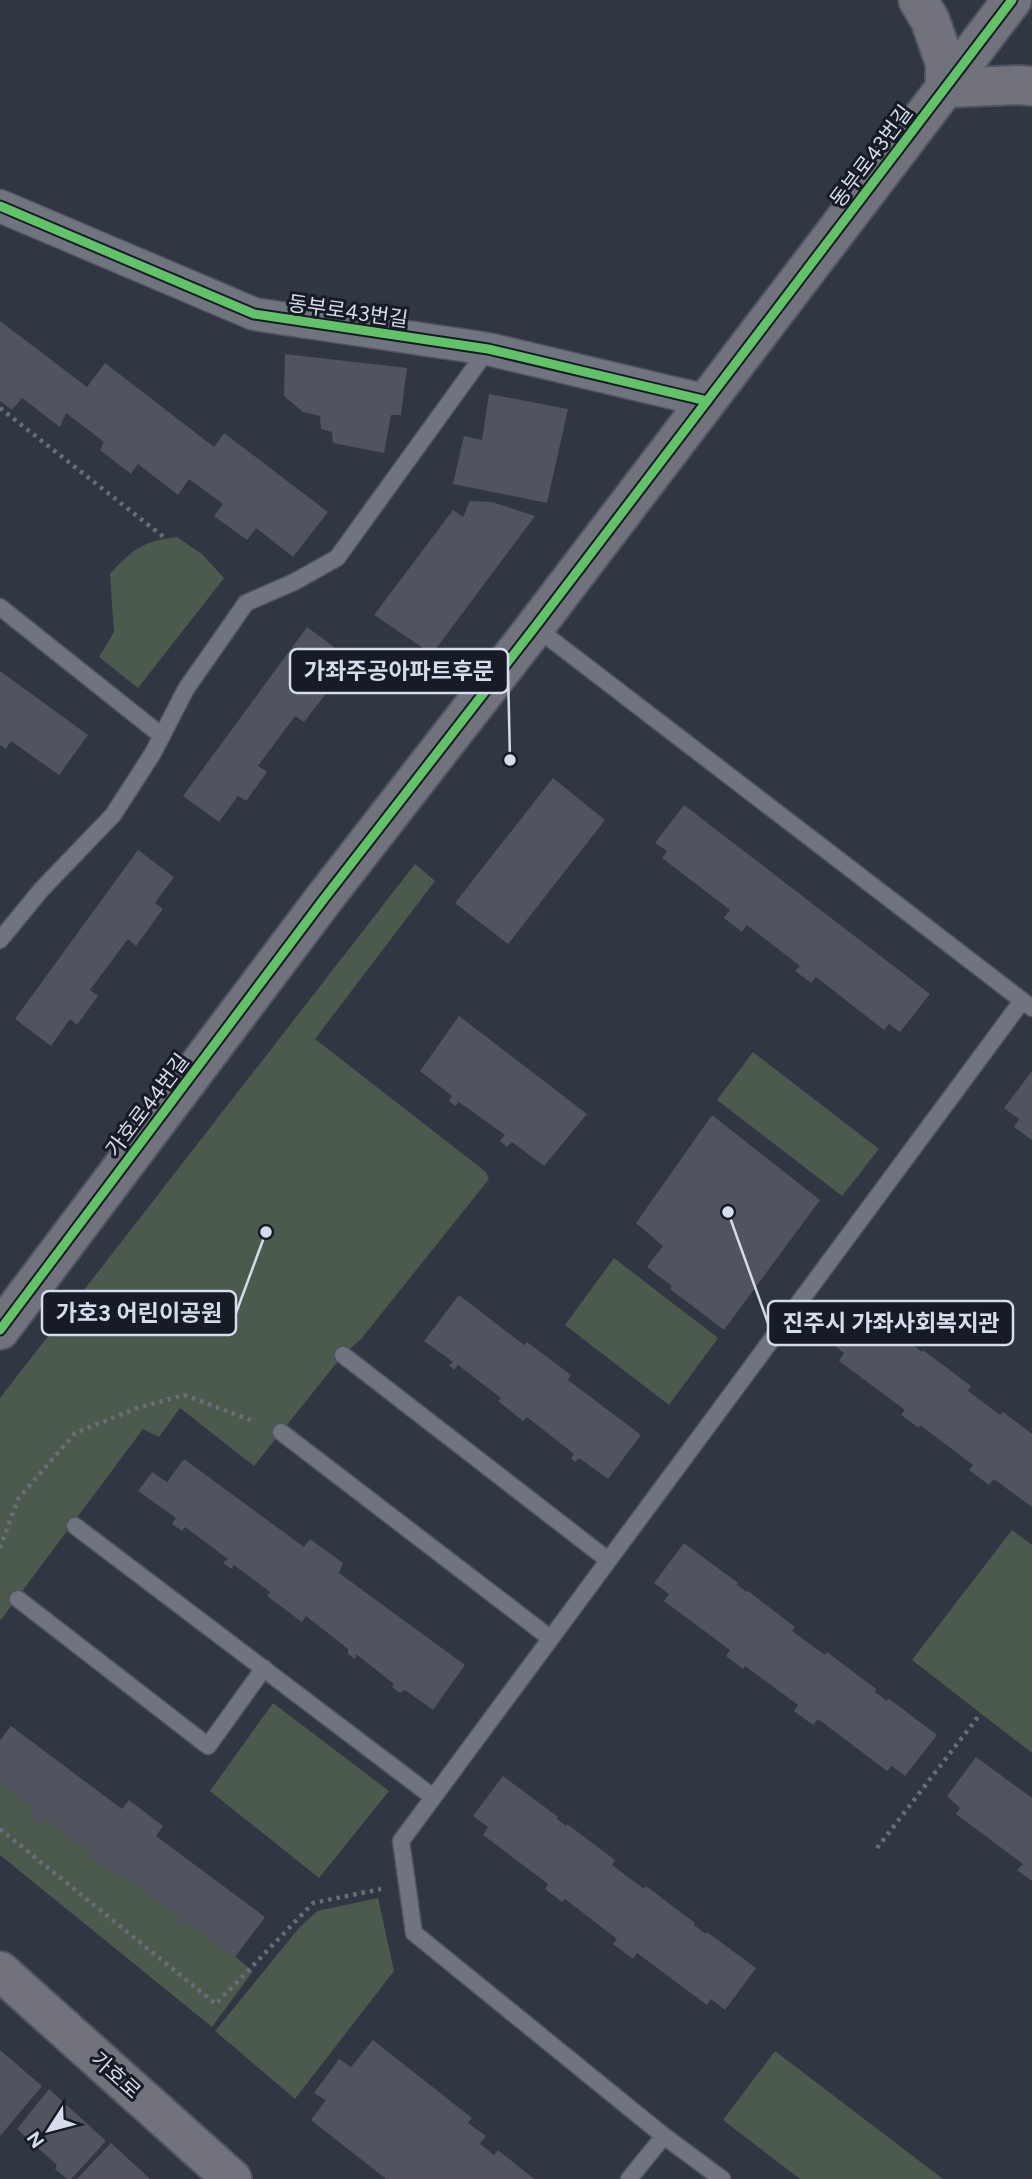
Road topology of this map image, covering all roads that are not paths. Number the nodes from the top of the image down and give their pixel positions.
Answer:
1 (918, 0) edge
2 (1012, 0) edge
3 (1032, 86) edge
4 (945, 88) junction
5 (0, 206) edge
6 (488, 349) junction
7 (707, 401) junction
8 (0, 607) edge
9 (535, 627) junction
10 (162, 737) junction
11 (323, 900) joint
12 (0, 940) edge
13 (1027, 1004) edge
14 (0, 1330) edge
15 (343, 1355) dead end
16 (281, 1432) road end
17 (75, 1526) dead end
18 (608, 1560) junction
19 (18, 1599) dead end
20 (550, 1638) junction
21 (264, 1668) junction
22 (433, 1797) junction
23 (0, 1971) edge
24 (664, 2136) junction
25 (232, 2179) edge
26 (629, 2179) edge
27 (722, 2179) edge

1 - 4 street
2 - 4 street, 동부로43번길
3 - 4 street
4 - 7 street, 동부로43번길
5 - 6 street, 동부로43번길
6 - 7 street, 동부로43번길
6 - 10 lane
7 - 9 street, 동부로43번길
8 - 10 lane
9 - 11 street, 동부로43번길
9 - 13 lane
10 - 12 lane
11 - 14 street, 가호로44번길
13 - 18 lane
15 - 18 lane
16 - 20 lane
17 - 21 lane
18 - 20 lane
19 - 21 lane
20 - 22 lane
21 - 22 lane
22 - 24 lane
23 - 25 street, 가호로
24 - 26 lane
24 - 27 lane

